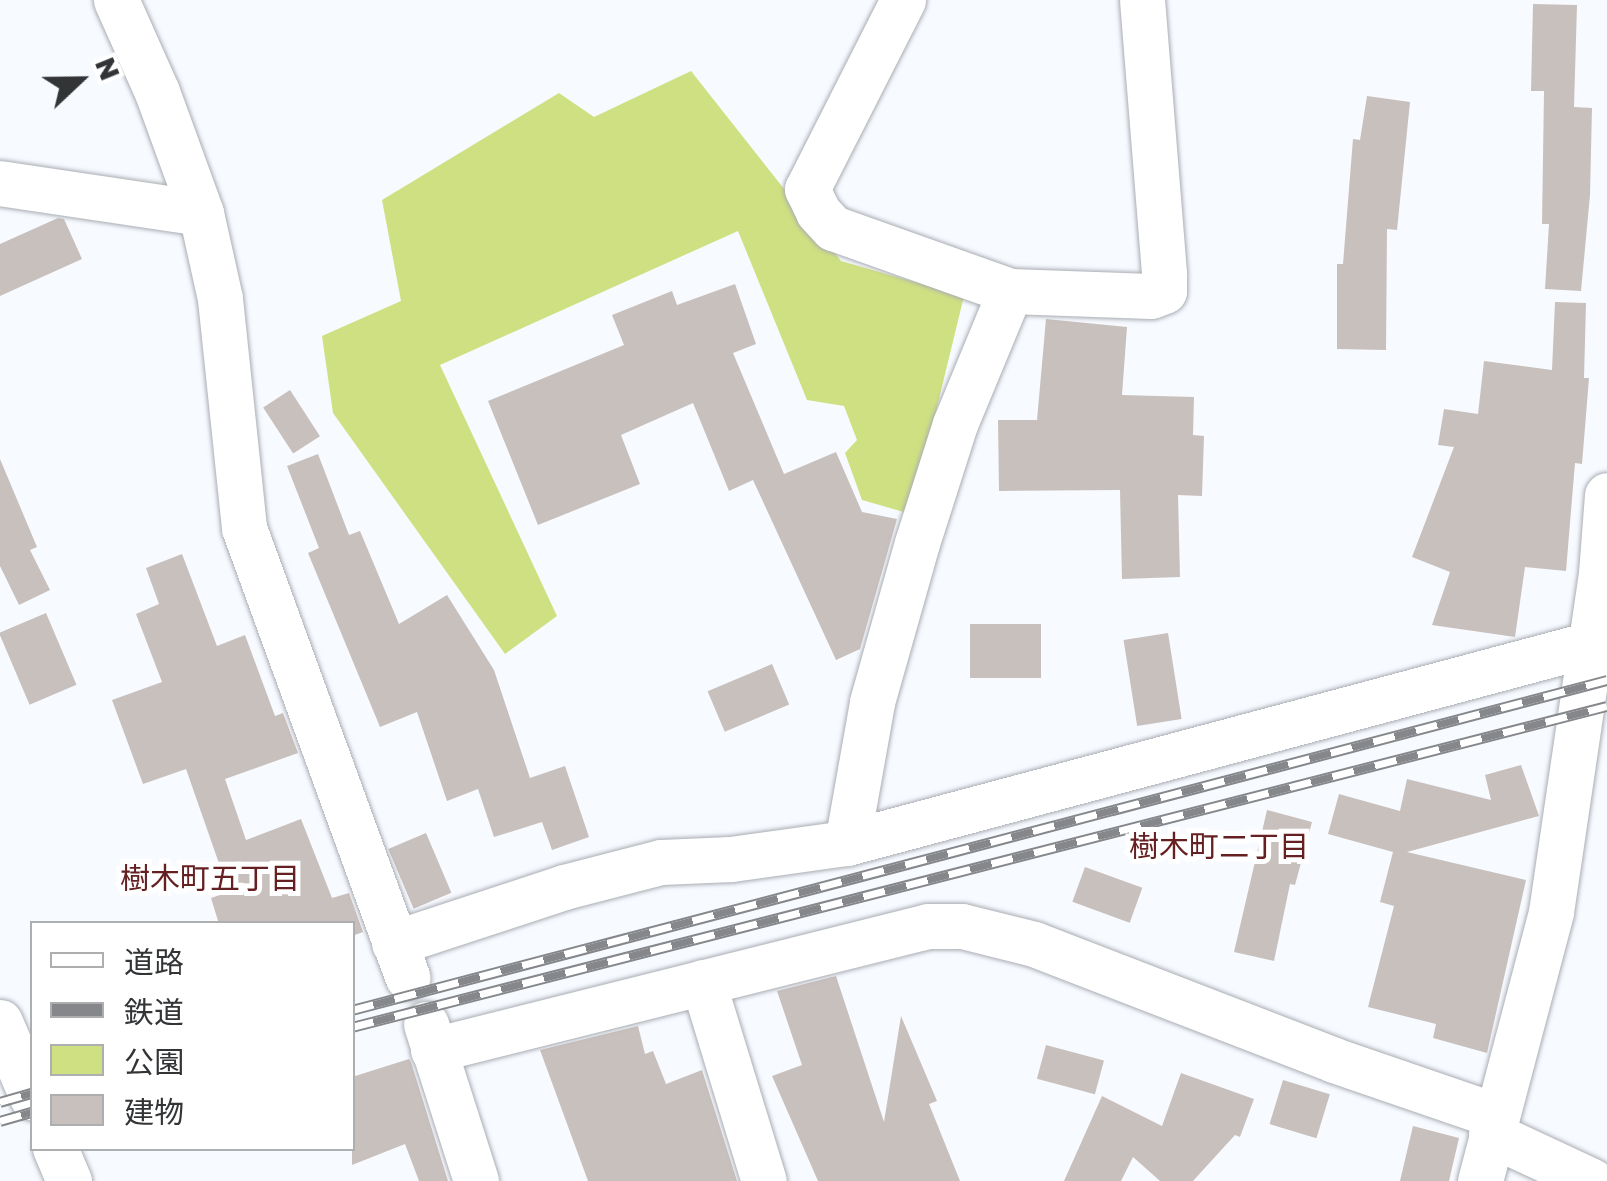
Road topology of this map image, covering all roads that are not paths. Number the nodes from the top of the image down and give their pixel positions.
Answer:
1 (116, 0) edge
2 (902, 0) edge
3 (1142, 0) edge
4 (0, 183) edge
5 (200, 213) junction
6 (1010, 290) junction
7 (1607, 495) edge
8 (1590, 644) junction
9 (847, 842) junction
10 (703, 982) junction
11 (0, 1022) edge
12 (30, 1092) edge
13 (1492, 1124) junction
14 (56, 1151) edge
15 (69, 1181) edge
16 (476, 1181) edge
17 (764, 1181) edge
18 (1480, 1181) edge
19 (1592, 1181) edge

1 - 5 street
2 - 6 street
3 - 6 street
4 - 5 street
5 - 9 street
6 - 9 street
7 - 8 street
8 - 9 street
8 - 13 street
10 - 13 street
10 - 16 street
10 - 17 street
11 - 12 street
13 - 18 street
13 - 19 street
14 - 15 street

